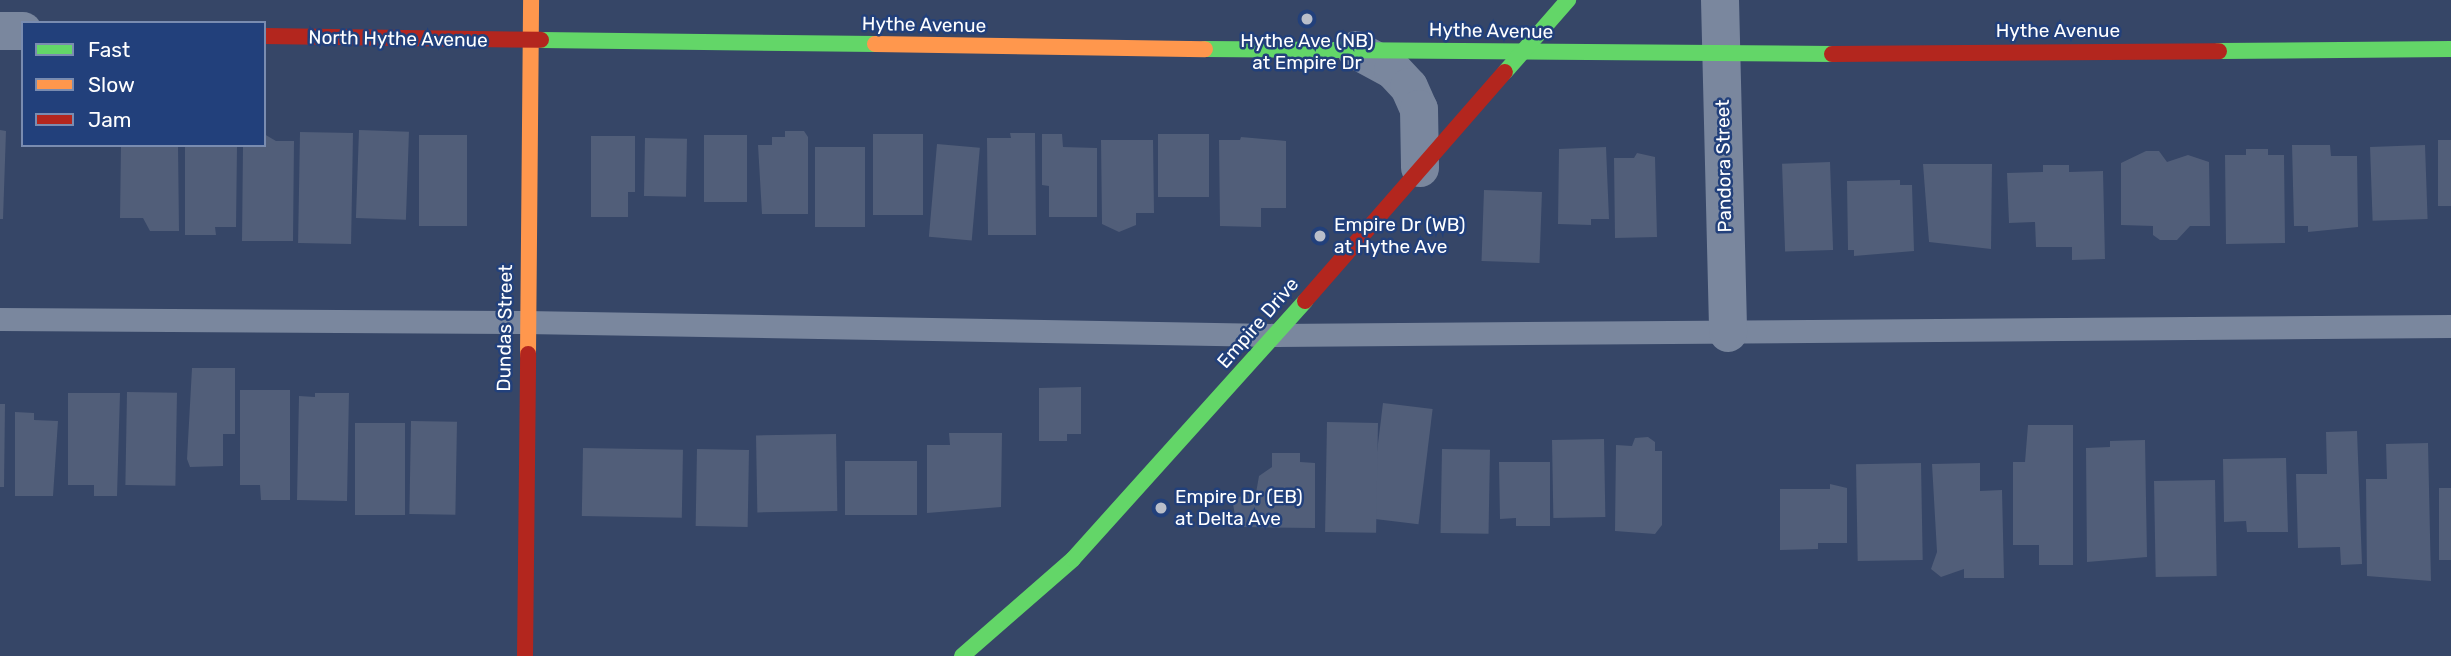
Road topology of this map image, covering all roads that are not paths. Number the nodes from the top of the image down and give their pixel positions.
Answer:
1 (531, 0) edge
2 (1568, 0) edge
3 (1720, 0) edge
4 (0, 30) edge
5 (21, 31) edge
6 (266, 36) edge
7 (531, 42) junction
8 (2451, 49) edge
9 (1356, 50) junction
10 (1519, 52) junction
11 (1722, 55) junction
12 (1420, 168) junction
13 (0, 319) edge
14 (525, 322) junction
15 (2451, 326) edge
16 (1728, 333) junction
17 (1276, 335) junction
18 (525, 656) edge
19 (962, 656) edge

1 - 7 street, Dundas Street
2 - 10 street, Empire Drive
3 - 11 street, Pandora Street
4 - 5 street
6 - 7 street, North Hythe Avenue
7 - 9 street, Hythe Avenue
7 - 14 street, Dundas Street
8 - 11 street, Hythe Avenue
9 - 10 street, Hythe Avenue
9 - 12 street
10 - 11 street, Hythe Avenue
10 - 12 street, Empire Drive
11 - 16 street, Pandora Street
12 - 17 street, Empire Drive
13 - 14 lane
14 - 17 lane
14 - 18 street, Dundas Street
15 - 16 lane
16 - 17 lane
17 - 19 street, Empire Drive

